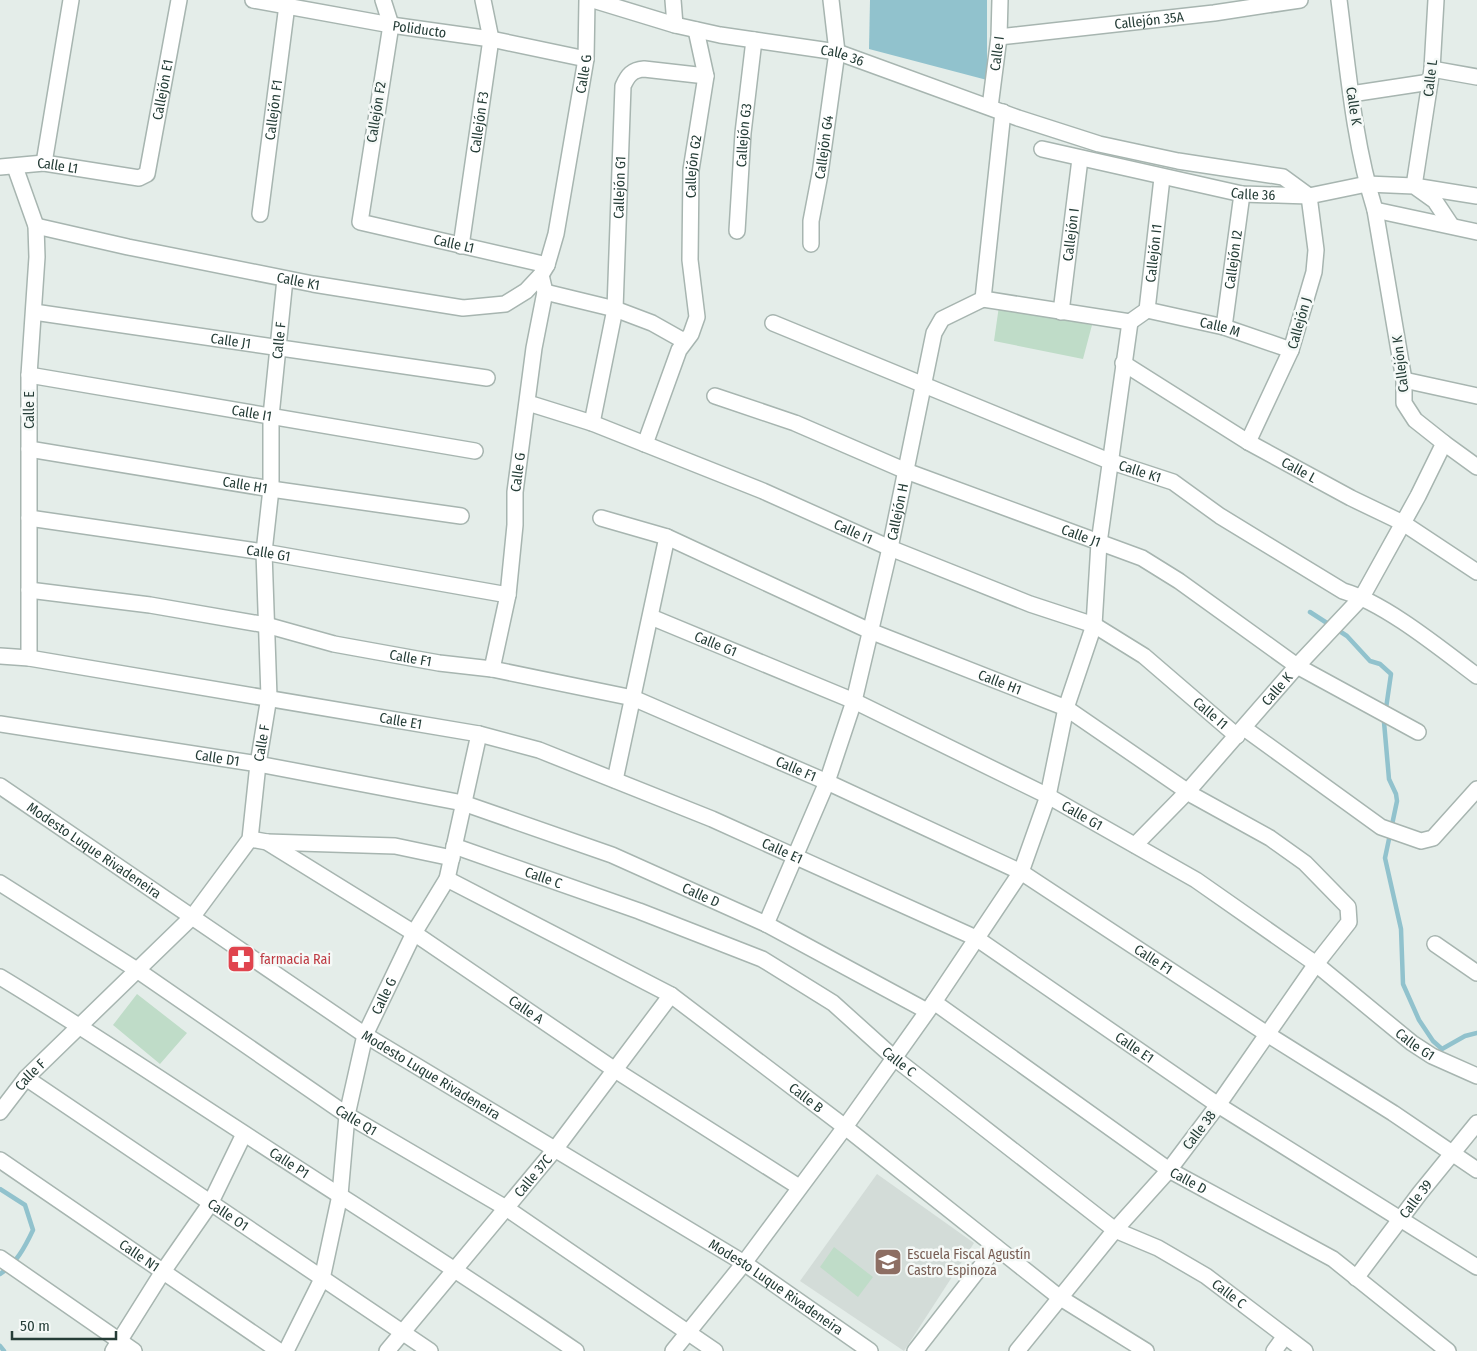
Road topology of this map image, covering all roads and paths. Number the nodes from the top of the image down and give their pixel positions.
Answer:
1 (71, 0) edge
2 (179, 0) edge
3 (253, 0) edge
4 (383, 0) edge
5 (483, 0) edge
6 (587, 0) edge
7 (593, 0) edge
8 (673, 0) edge
9 (831, 0) edge
10 (1000, 0) edge
11 (1300, 0) edge
12 (1338, 0) edge
13 (1436, 0) edge
14 (286, 3) edge
15 (1212, 6) edge
16 (390, 25) junction
17 (675, 25) junction
18 (696, 30) junction
19 (1000, 37) junction
20 (491, 39) junction
21 (754, 40) junction
22 (837, 52) junction
23 (586, 59) junction
24 (706, 76) junction
25 (1431, 76) junction
26 (1477, 77) edge
27 (1351, 94) junction
28 (997, 109) junction
29 (1042, 149) dead end
30 (1080, 159) junction
31 (44, 163) junction
32 (0, 167) edge
33 (15, 167) junction
34 (144, 176) joint
35 (1162, 178) junction
36 (1367, 184) junction
37 (1414, 186) junction
38 (1242, 194) junction
39 (1309, 196) junction
40 (1477, 196) edge
41 (1375, 210) junction
42 (260, 214) dead end
43 (362, 224) joint
44 (36, 226) junction
45 (1450, 226) junction
46 (737, 231) dead end
47 (1477, 232) edge
48 (811, 244) dead end
49 (461, 246) junction
50 (544, 270) junction
51 (284, 279) junction
52 (545, 292) junction
53 (983, 299) junction
54 (615, 309) junction
55 (1147, 310) junction
56 (34, 312) junction
57 (1061, 312) junction
58 (1130, 322) junction
59 (773, 323) dead end
60 (1224, 327) junction
61 (684, 341) junction
62 (278, 348) junction
63 (1292, 350) junction
64 (1123, 363) junction
65 (29, 375) junction
66 (487, 378) dead end
67 (1404, 380) junction
68 (924, 385) junction
69 (715, 396) dead end
70 (1477, 396) edge
71 (528, 403) junction
72 (271, 416) junction
73 (592, 423) junction
74 (1248, 442) junction
75 (1444, 443) junction
76 (645, 444) junction
77 (29, 449) junction
78 (475, 451) dead end
79 (1109, 461) junction
80 (1477, 467) edge
81 (906, 471) junction
82 (271, 489) junction
83 (461, 516) dead end
84 (29, 518) junction
85 (601, 518) dead end
86 (1403, 523) junction
87 (667, 536) junction
88 (1099, 543) junction
89 (890, 548) junction
90 (264, 552) junction
91 (1477, 572) edge
92 (29, 590) junction
93 (508, 595) junction
94 (1362, 597) junction
95 (652, 616) junction
96 (1094, 625) junction
97 (266, 626) junction
98 (870, 631) junction
99 (0, 656) edge
100 (29, 658) junction
101 (1298, 666) junction
102 (492, 670) junction
103 (1477, 676) edge
104 (269, 697) junction
105 (633, 698) junction
106 (854, 702) junction
107 (1066, 708) junction
108 (0, 724) edge
109 (1240, 732) junction
110 (1418, 732) dead end
111 (479, 734) junction
112 (258, 764) junction
113 (615, 780) junction
114 (827, 782) junction
115 (0, 786) edge
116 (1477, 789) edge
117 (1188, 791) junction
118 (1048, 796) junction
119 (463, 803) junction
120 (250, 839) junction
121 (267, 842) junction
122 (1135, 845) junction
123 (453, 852) junction
124 (796, 856) junction
125 (1021, 872) junction
126 (447, 879) junction
127 (0, 883) edge
128 (193, 916) junction
129 (1349, 922) joint
130 (766, 924) junction
131 (414, 933) junction
132 (976, 938) junction
133 (1435, 944) dead end
134 (1316, 964) junction
135 (137, 970) junction
136 (1477, 973) edge
137 (0, 977) edge
138 (671, 995) junction
139 (930, 1006) junction
140 (80, 1025) junction
141 (1267, 1034) junction
142 (366, 1035) junction
143 (893, 1056) junction
144 (615, 1070) junction
145 (1477, 1076) edge
146 (26, 1078) junction
147 (1218, 1105) junction
148 (0, 1112) edge
149 (347, 1115) junction
150 (1477, 1123) edge
151 (845, 1127) junction
152 (244, 1134) junction
153 (556, 1148) junction
154 (1451, 1154) junction
155 (0, 1160) edge
156 (1169, 1170) junction
157 (1477, 1170) edge
158 (799, 1187) junction
159 (340, 1196) junction
160 (210, 1204) junction
161 (506, 1208) junction
162 (1401, 1218) junction
163 (1115, 1230) junction
164 (996, 1248) junction
165 (0, 1258) edge
166 (744, 1263) junction
167 (1477, 1267) edge
168 (456, 1269) junction
169 (162, 1272) junction
170 (1356, 1278) junction
171 (322, 1279) junction
172 (1059, 1297) junction
173 (402, 1332) junction
174 (688, 1334) junction
175 (1285, 1336) junction
176 (116, 1346) edge
177 (134, 1351) edge
178 (279, 1351) edge
179 (286, 1351) edge
180 (387, 1351) edge
181 (430, 1351) edge
182 (576, 1351) edge
183 (673, 1351) edge
184 (715, 1351) edge
185 (870, 1351) edge
186 (916, 1351) edge
187 (1016, 1351) edge
188 (1146, 1351) edge
189 (1274, 1351) edge
190 (1305, 1351) edge
191 (1448, 1351) edge

1 - 31 street
2 - 34 street, Callejón E1
3 - 14 street, Poliducto
4 - 16 street, Callejón F2
5 - 20 street, Callejón F3
6 - 23 street, Calle G
7 - 17 street
8 - 17 street
9 - 22 street, Callejón G4
10 - 19 street, Calle I
11 - 15 street, Callejón 35A
12 - 27 street, Calle K
13 - 25 street, Calle L
14 - 16 street, Poliducto
14 - 42 street, Callejón F1
15 - 19 street, Callejón 35A
16 - 20 street, Poliducto
16 - 43 street, Callejón F2
17 - 18 street, Calle 36
18 - 21 street, Calle 36
18 - 24 street
19 - 28 street, Calle I
20 - 23 street, Poliducto
20 - 49 street, Callejón F3
21 - 22 street, Calle 36
21 - 46 street, Callejón G3
22 - 28 street, Calle 36
22 - 48 street, Callejón G4
23 - 50 street, Calle G
24 - 54 street, Callejón G1
24 - 61 street, Callejón G2
25 - 26 street
25 - 27 street
25 - 37 street, Calle L
27 - 36 street, Calle K
28 - 39 street, Calle 36
28 - 53 street
29 - 30 street, Calle 36
30 - 35 street, Calle 36
30 - 57 street, Callejón I
31 - 33 street, Calle L1
31 - 34 street, Calle L1
32 - 33 street, Calle L1
33 - 44 street, Calle E
35 - 38 street, Calle 36
35 - 55 street, Callejón I1
36 - 37 street, Calle 36
36 - 39 street, Calle 36
36 - 41 street, Calle K
37 - 40 street, Calle 36
37 - 45 street
38 - 39 street, Calle 36
38 - 60 street, Callejón I2
39 - 63 street, Callejón J
41 - 45 street
41 - 67 street, Callejón K
43 - 49 street, Calle L1
44 - 51 street, Calle K1
44 - 56 street, Calle E
45 - 47 street
49 - 50 street, Calle L1
50 - 51 street, Calle K1
50 - 52 street, Calle G
51 - 62 street, Calle F
52 - 54 street
52 - 71 street, Calle G
53 - 57 street
53 - 68 street, Callejón H
54 - 61 street
54 - 73 street, Callejón G1
55 - 58 street
55 - 60 street, Calle M
56 - 62 street, Calle J1
56 - 65 street, Calle E
57 - 58 street
58 - 64 street
59 - 68 street, Calle K1
60 - 63 street, Calle M
61 - 76 street, Callejón G2
62 - 66 street, Calle J1
62 - 72 street, Calle F
63 - 74 street, Callejón J
64 - 74 street, Calle L
64 - 79 street
65 - 72 street, Calle I1
65 - 77 street, Calle E
67 - 70 street
67 - 75 street, Callejón K
68 - 79 street, Calle K1
68 - 81 street, Callejón H
69 - 81 street, Calle J1
71 - 73 street, Calle I1
71 - 93 street, Calle G
72 - 78 street, Calle I1
72 - 82 street, Calle F
73 - 76 street, Calle I1
74 - 86 street, Calle L
75 - 80 street, Callejón K
75 - 86 street
76 - 89 street, Calle I1
77 - 82 street, Calle H1
77 - 84 street, Calle E
79 - 88 street
79 - 94 street, Calle K1
81 - 88 street, Calle J1
81 - 89 street, Callejón H
82 - 83 street, Calle H1
82 - 90 street, Calle F
84 - 90 street, Calle G1
84 - 92 street, Calle E
85 - 87 street, Calle H1
86 - 91 street, Calle L
86 - 94 street, Calle K
87 - 95 street
87 - 98 street, Calle H1
88 - 96 street
88 - 101 street, Calle J1
89 - 96 street, Calle I1
89 - 98 street, Callejón H
90 - 93 street, Calle G1
90 - 97 street, Calle F
92 - 97 street, Calle F1
92 - 100 street, Calle E
93 - 102 street, Calle G
94 - 101 street, Calle K
94 - 103 street, Calle K1
95 - 105 street
95 - 106 street, Calle G1
96 - 107 street
96 - 109 street, Calle I1
97 - 102 street, Calle F1
97 - 104 street, Calle F
98 - 106 street, Callejón H
98 - 107 street, Calle H1
99 - 100 street, Calle E1
100 - 104 street, Calle E1
101 - 109 street, Calle K
101 - 110 street, Calle J1
102 - 105 street, Calle F1
104 - 111 street, Calle E1
104 - 112 street, Calle F
105 - 113 street
105 - 114 street, Calle F1
106 - 114 street, Callejón H
106 - 118 street, Calle G1
107 - 117 street, Calle H1
107 - 118 street
108 - 112 street, Calle D1
109 - 116 street, Calle I1
109 - 117 street, Calle K
111 - 113 street, Calle E1
111 - 119 street, Calle G
112 - 119 street, Calle D1
112 - 120 street, Calle F
113 - 124 street, Calle E1
114 - 124 street, Callejón H
114 - 125 street, Calle F1
115 - 128 street, Modesto Luque Rivadeneira
117 - 122 street, Calle K
117 - 129 street, Calle H1
118 - 122 street, Calle G1
118 - 125 street
119 - 123 street, Calle G
119 - 130 street, Calle D
120 - 121 street, Calle A
120 - 128 street, Calle F
121 - 123 street, Calle C
121 - 131 street, Calle A
122 - 134 street, Calle G1
123 - 126 street, Calle G
123 - 143 street, Calle C
124 - 130 street, Callejón H
124 - 132 street, Calle E1
125 - 132 street
125 - 141 street, Calle F1
126 - 131 street, Calle G
126 - 138 street, Calle B
127 - 135 street, Calle Q1
128 - 135 street, Calle F
128 - 142 street, Modesto Luque Rivadeneira
129 - 134 street, Calle 38
130 - 139 street, Calle D
131 - 142 street, Calle G
131 - 144 street, Calle A
132 - 139 street
132 - 147 street, Calle E1
133 - 136 street
134 - 141 street, Calle 38
134 - 145 street, Calle G1
135 - 140 street, Calle F
135 - 149 street, Calle Q1
137 - 140 street, Calle P1
138 - 144 street, Calle 37C
138 - 151 street, Calle B
139 - 143 street
139 - 156 street, Calle D
140 - 146 street, Calle F
140 - 152 street, Calle P1
141 - 147 street, Calle 38
141 - 154 street, Calle F1
142 - 149 street, Calle G
142 - 153 street, Modesto Luque Rivadeneira
143 - 151 street
143 - 163 street, Calle C
144 - 153 street, Calle 37C
144 - 158 street, Calle A
146 - 148 street, Calle F
146 - 160 street, Calle O1
147 - 156 street, Calle 38
147 - 162 street, Calle E1
149 - 159 street, Calle G
149 - 161 street, Calle Q1
150 - 154 street, Calle 39
151 - 158 street
151 - 164 street, Calle B
152 - 159 street, Calle P1
152 - 160 street
153 - 161 street, Calle 37C
153 - 166 street, Modesto Luque Rivadeneira
154 - 157 street, Calle F1
154 - 162 street, Calle 39
155 - 169 street, Calle N1
156 - 163 street, Calle 38
156 - 170 street, Calle D
158 - 166 street
159 - 168 street, Calle P1
159 - 171 street, Calle G
160 - 169 street
160 - 171 street, Calle O1
161 - 168 street, Calle 37C
161 - 174 street, Calle Q1
162 - 167 street, Calle E1
162 - 170 street, Calle 39
163 - 172 street, Calle 38
163 - 175 street, Calle C
164 - 172 street, Calle B
164 - 186 street
165 - 176 street
166 - 174 street
166 - 185 street, Modesto Luque Rivadeneira
168 - 173 street, Calle 37C
168 - 182 street, Calle P1
169 - 176 street
169 - 178 street, Calle N1
170 - 191 street, Calle D
171 - 173 street, Calle O1
171 - 179 street, Calle G
172 - 187 street, Calle 38
172 - 188 street, Calle B
173 - 180 street, Calle 37C
173 - 181 street, Calle O1
174 - 183 street
174 - 184 street, Calle Q1
175 - 189 street
175 - 190 street, Calle C
176 - 177 street

